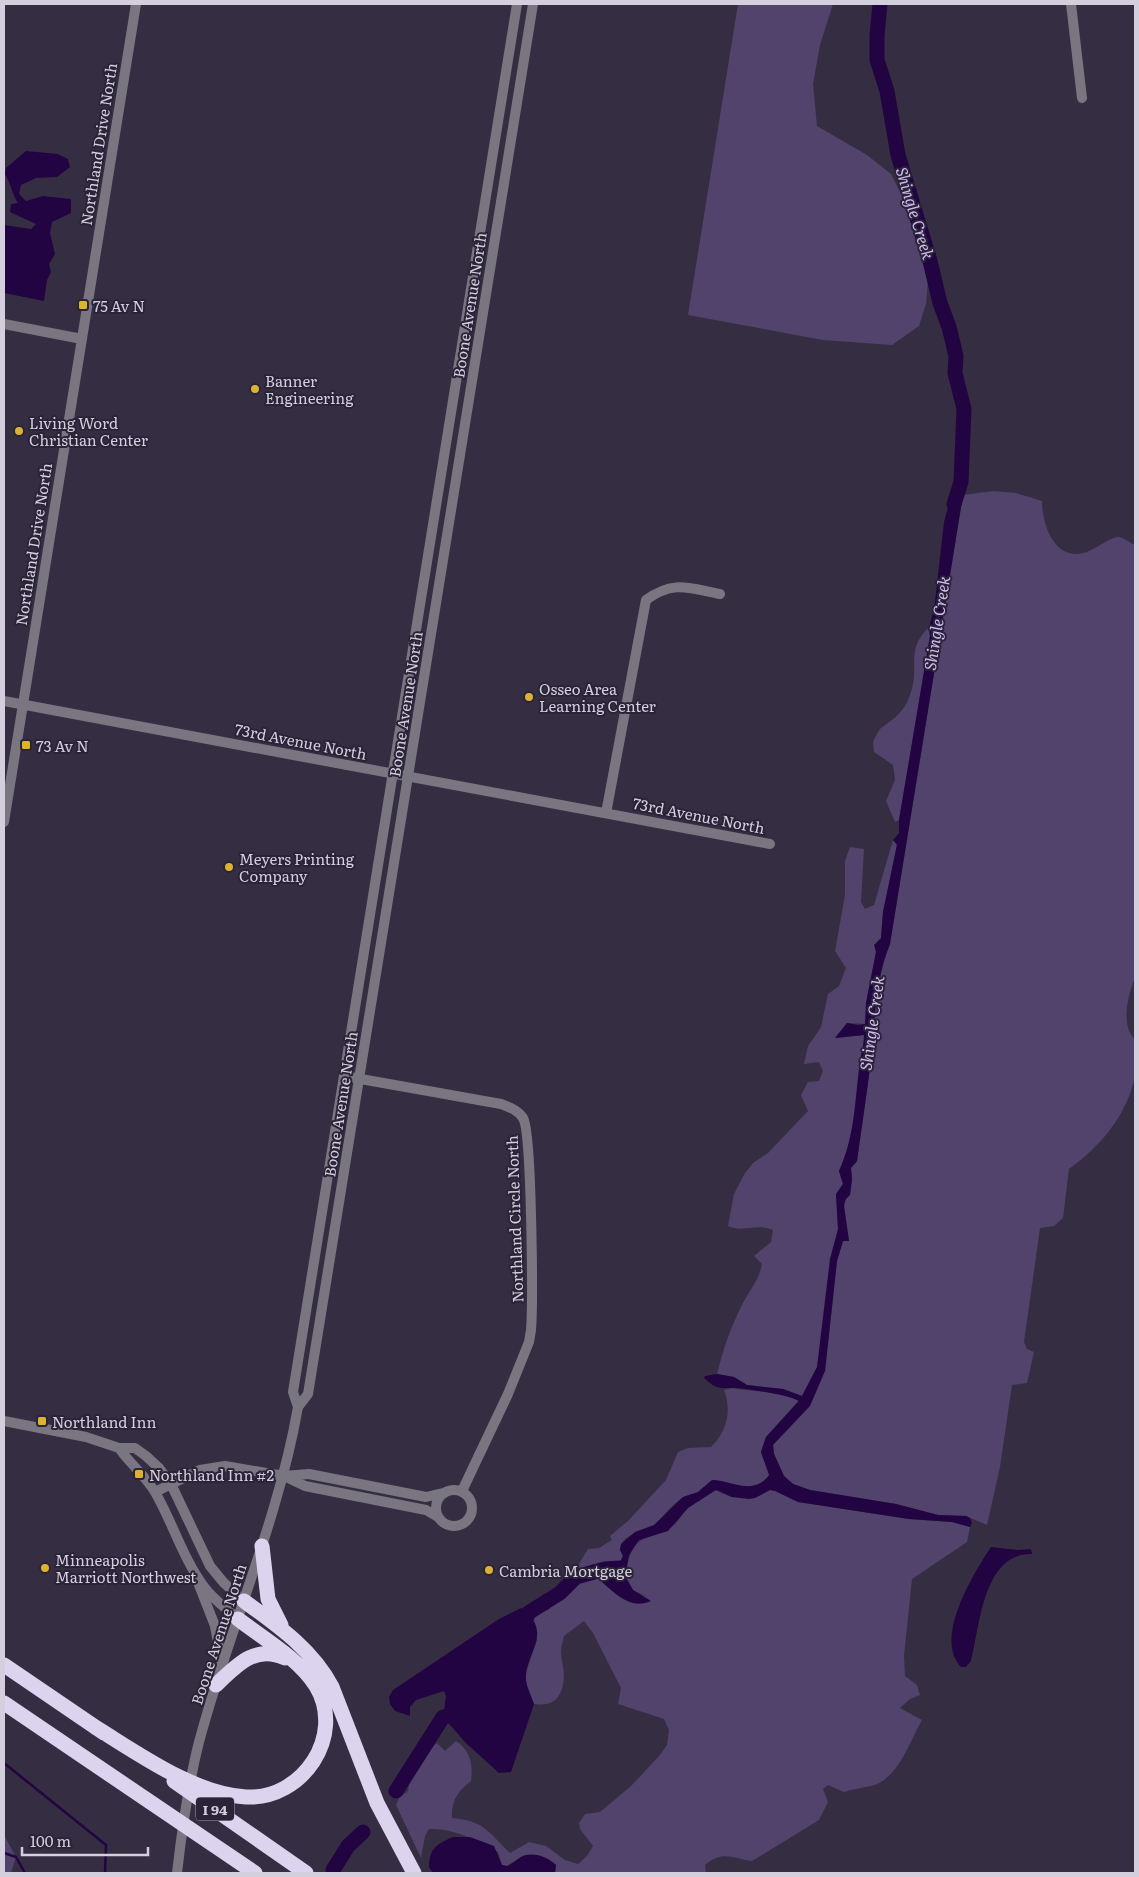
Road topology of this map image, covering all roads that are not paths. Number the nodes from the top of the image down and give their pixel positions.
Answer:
1 (136, 4) edge
2 (517, 4) edge
3 (533, 4) edge
4 (1071, 4) edge
5 (1082, 98) dead end
6 (4, 324) edge
7 (82, 339) junction
8 (720, 594) dead end
9 (4, 701) edge
10 (23, 704) junction
11 (393, 773) junction
12 (408, 776) junction
13 (606, 813) junction
14 (4, 822) edge
15 (770, 844) dead end
16 (344, 1076) junction
17 (360, 1079) junction
18 (298, 1407) junction
19 (4, 1421) edge
20 (119, 1448) junction
21 (284, 1476) junction
22 (171, 1484) junction
23 (462, 1491) junction
24 (155, 1492) junction
25 (443, 1493) junction
26 (438, 1517) junction
27 (262, 1546) junction
28 (197, 1576) junction
29 (244, 1601) junction
30 (238, 1619) junction
31 (290, 1638) junction
32 (4, 1665) edge
33 (223, 1665) junction
34 (300, 1666) junction
35 (216, 1685) junction
36 (4, 1703) edge
37 (95, 1727) junction
38 (184, 1825) junction
39 (177, 1873) edge
40 (236, 1873) edge
41 (254, 1873) edge
42 (306, 1873) edge
43 (414, 1873) edge

1 - 7 street, Northland Drive North
2 - 11 street, Boone Avenue North
3 - 12 street, Boone Avenue North
4 - 5 street
6 - 7 street
7 - 10 street, Northland Drive North
8 - 13 street
9 - 10 street, 73rd Avenue North
10 - 11 street, 73rd Avenue North
10 - 14 street, Northland Drive North
11 - 12 street, 73rd Avenue North
11 - 16 street, Boone Avenue North
12 - 13 street, 73rd Avenue North
12 - 17 street, Boone Avenue North
13 - 15 street, 73rd Avenue North
16 - 17 street, Northland Circle North
16 - 18 street, Boone Avenue North
17 - 18 street, Boone Avenue North
17 - 23 street, Northland Circle North
18 - 21 street, Boone Avenue North
19 - 20 street
20 - 22 street
20 - 24 street
21 - 22 street
21 - 25 street
21 - 26 street
21 - 27 street, Boone Avenue North
22 - 24 street
22 - 29 street
23 - 25 street
23 - 26 street
24 - 28 street
25 - 26 street
27 - 29 street, Boone Avenue North
27 - 31 highway
28 - 30 street
28 - 33 street
29 - 30 street, Boone Avenue North
29 - 31 highway
30 - 33 street, Boone Avenue North
30 - 34 highway
31 - 43 highway
32 - 37 highway, I 94
33 - 35 street, Boone Avenue North
34 - 35 highway
34 - 37 highway
35 - 39 street, Boone Avenue North
36 - 38 highway, I 94
37 - 42 highway, I 94
38 - 40 highway
38 - 41 highway, I 94

